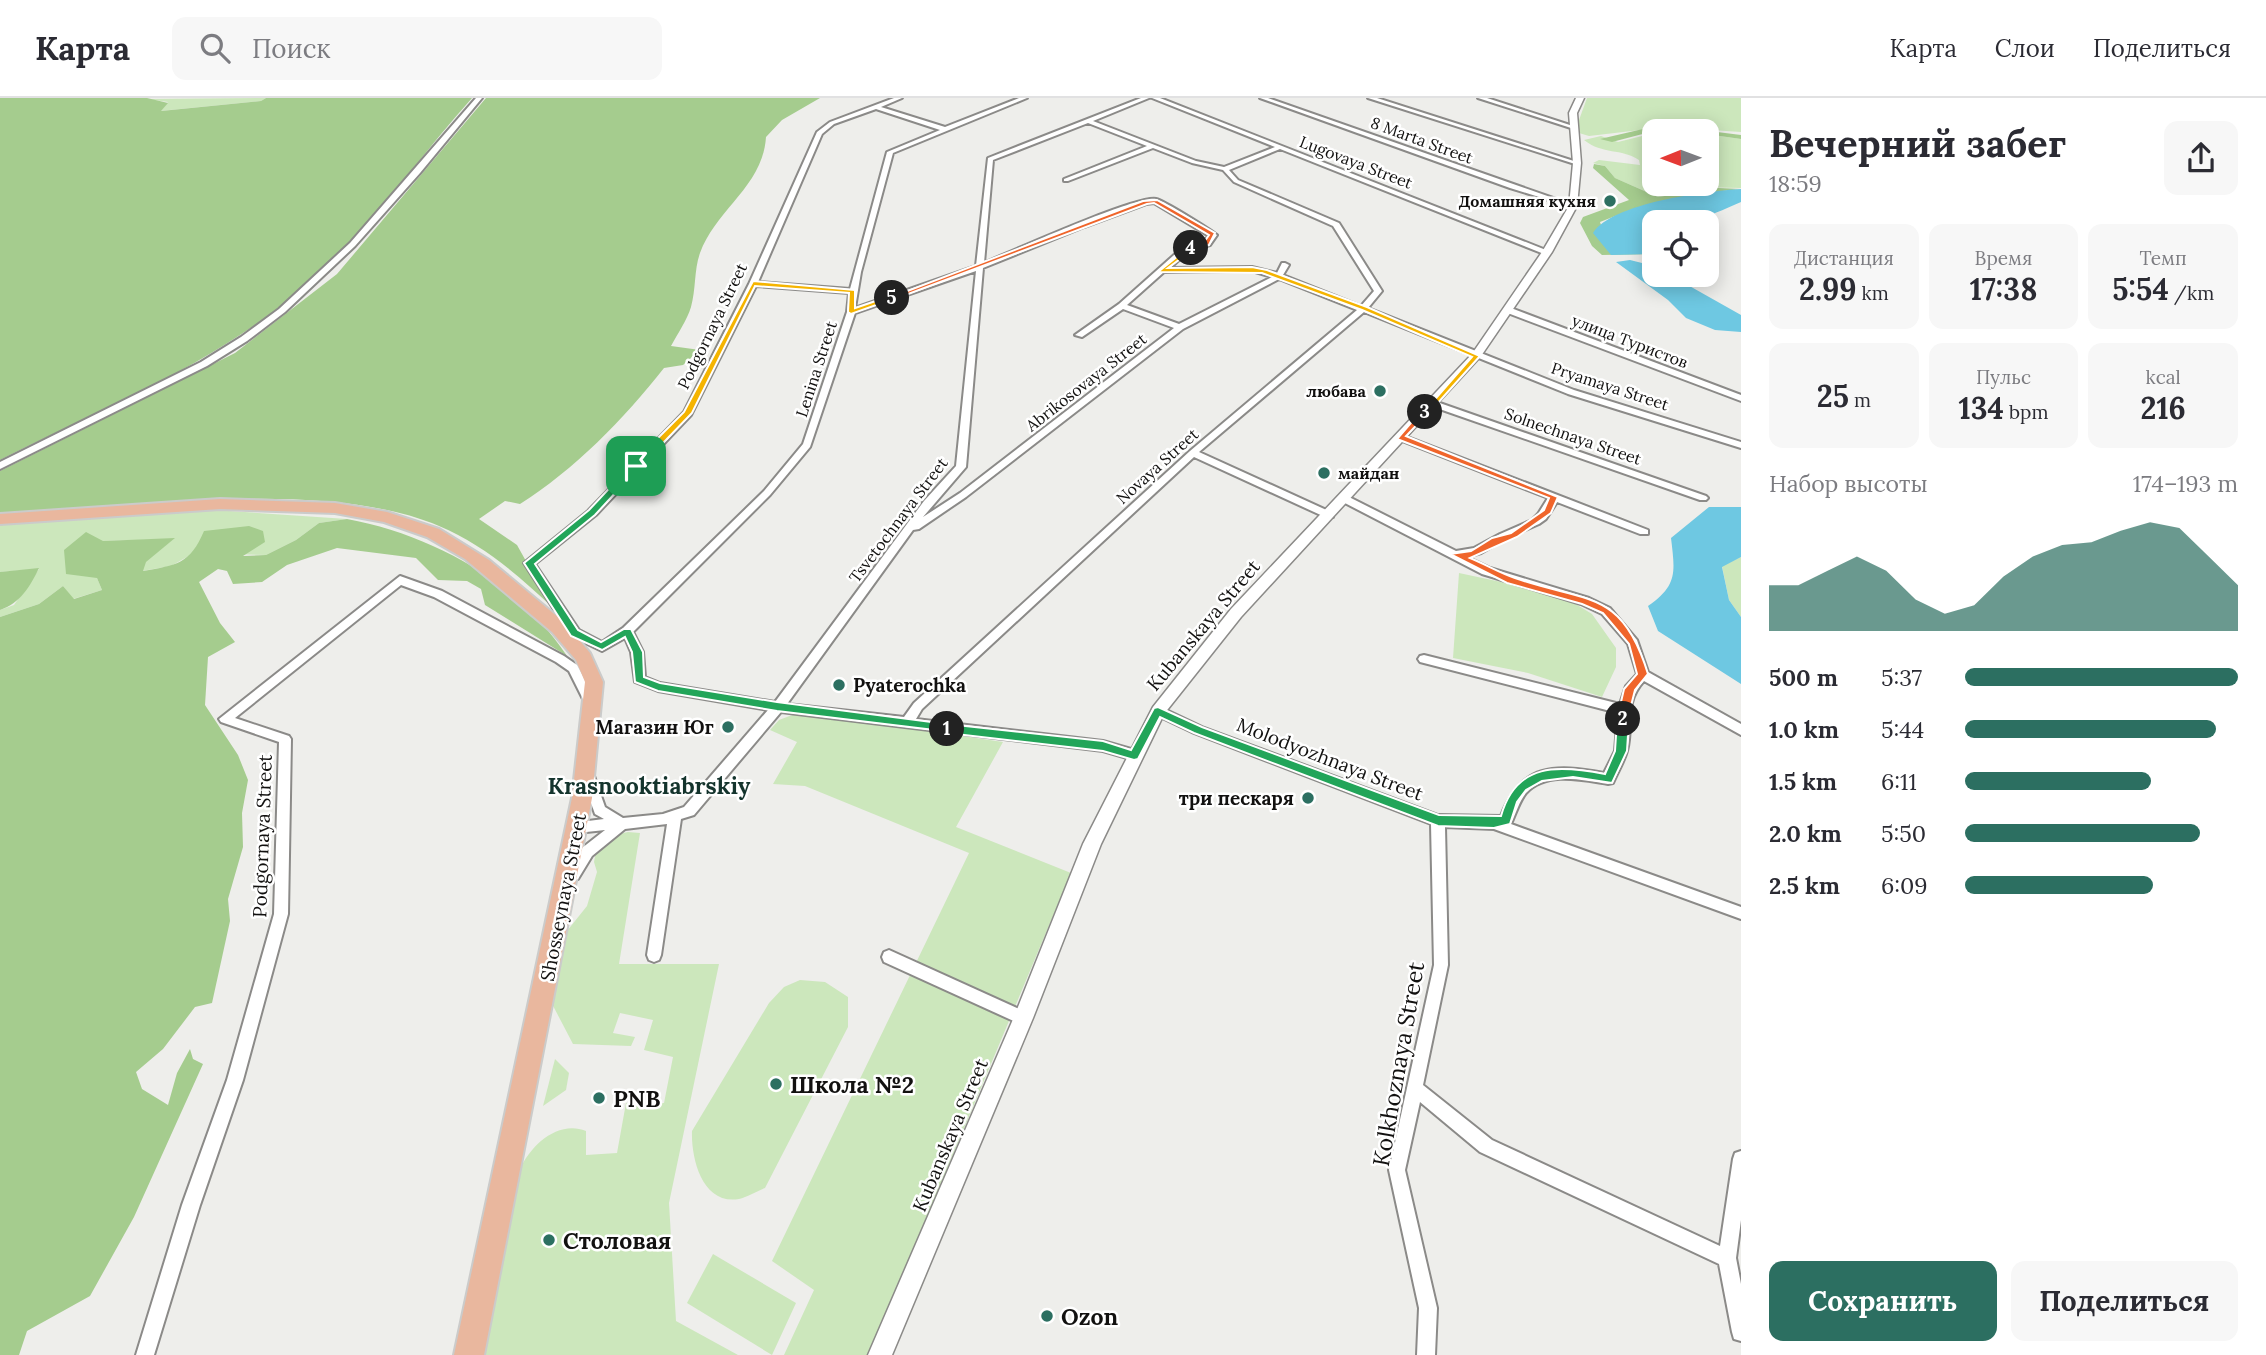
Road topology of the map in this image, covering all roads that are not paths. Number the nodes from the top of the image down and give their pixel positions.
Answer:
1 (479, 98) edge
2 (899, 98) edge
3 (1024, 98) edge
4 (1146, 98) edge
5 (1155, 98) edge
6 (1263, 98) edge
7 (1371, 98) edge
8 (1481, 98) edge
9 (1580, 98) edge
10 (877, 107) junction
11 (1088, 121) junction
12 (1573, 127) junction
13 (944, 129) junction
14 (1153, 146) junction
15 (1280, 147) junction
16 (1577, 163) junction
17 (1225, 169) junction
18 (1066, 180) dead end
19 (1573, 206) junction
20 (1547, 252) junction
21 (1285, 265) dead end
22 (978, 268) junction
23 (1161, 270) junction
24 (1279, 276) junction
25 (753, 284) junction
26 (852, 291) junction
27 (1122, 306) junction
28 (1364, 309) junction
29 (1508, 310) junction
30 (851, 312) junction
31 (1180, 327) junction
32 (1079, 335) dead end
33 (1476, 356) junction
34 (1741, 398) edge
35 (1434, 404) junction
36 (1400, 437) junction
37 (1739, 441) edge
38 (1193, 453) junction
39 (0, 466) edge
40 (1554, 497) junction
41 (1703, 498) dead end
42 (1345, 499) junction
43 (1329, 515) junction
44 (0, 519) edge
45 (909, 531) junction
46 (1644, 532) dead end
47 (1455, 554) junction
48 (627, 631) junction
49 (1424, 659) dead end
50 (1643, 674) junction
51 (593, 706) junction
52 (777, 707) junction
53 (1624, 710) junction
54 (1158, 711) junction
55 (907, 723) junction
56 (1741, 730) edge
57 (1134, 755) junction
58 (588, 765) junction
59 (675, 816) junction
60 (1438, 821) junction
61 (1494, 823) junction
62 (623, 824) junction
63 (577, 827) junction
64 (565, 888) junction
65 (1741, 913) edge
66 (654, 955) dead end
67 (890, 957) dead end
68 (1023, 1018) junction
69 (1416, 1089) junction
70 (1741, 1159) edge
71 (1727, 1258) junction
72 (1741, 1332) edge
73 (145, 1355) edge
74 (469, 1355) edge
75 (880, 1355) edge
76 (1426, 1355) edge

1 - 39 street
2 - 10 street, Podgornaya Street
3 - 13 street, Lenina Street
4 - 11 street, Tsvetochnaya Street
5 - 15 street, Lugovaya Street
6 - 19 street, 8 Marta Street
7 - 16 street
8 - 12 street
9 - 12 main road, Kubanskaya Street
10 - 13 street
10 - 25 street, Podgornaya Street
11 - 14 street
11 - 22 street, Tsvetochnaya Street
12 - 16 main road, Kubanskaya Street
13 - 26 street, Lenina Street
14 - 17 street
14 - 18 street
15 - 17 street
15 - 20 street, Lugovaya Street
16 - 19 main road, Kubanskaya Street
17 - 28 street
19 - 20 main road, Kubanskaya Street
20 - 29 main road, Kubanskaya Street
21 - 24 street
22 - 23 street
22 - 30 street
22 - 45 street, Tsvetochnaya Street
23 - 24 street, Pryamaya Street
23 - 27 street
24 - 28 street, Pryamaya Street
24 - 31 street, Abrikosovaya Street
25 - 26 street
25 - 48 street, Podgornaya Street
26 - 30 street, Lenina Street
27 - 31 street
27 - 32 street
28 - 33 street, Pryamaya Street
28 - 38 street, Novaya Street
29 - 33 main road, Kubanskaya Street
29 - 34 street, улица Туристов
30 - 48 street, Lenina Street
31 - 45 street, Abrikosovaya Street
33 - 35 main road, Kubanskaya Street
33 - 37 street, Pryamaya Street
35 - 36 main road, Kubanskaya Street
35 - 41 street, Solnechnaya Street
36 - 40 street
36 - 42 main road, Kubanskaya Street
38 - 43 street
38 - 55 street, Novaya Street
40 - 46 street
40 - 47 street
42 - 43 main road, Kubanskaya Street
42 - 47 street
43 - 54 main road, Kubanskaya Street
44 - 51 main road, Shosseynaya Street
45 - 52 street, Tsvetochnaya Street
47 - 50 street
48 - 52 street
49 - 53 street
50 - 53 street
50 - 56 street
51 - 58 main road, Shosseynaya Street
51 - 73 street, Podgornaya Street
52 - 55 street
52 - 59 street, Tsvetochnaya Street
53 - 61 street
54 - 57 main road, Kubanskaya Street
54 - 60 street, Molodyozhnaya Street
55 - 57 street
57 - 68 main road, Kubanskaya Street
58 - 62 street
58 - 63 main road, Shosseynaya Street
59 - 62 street, Tsvetochnaya Street
59 - 66 street
60 - 61 street, Molodyozhnaya Street
60 - 69 street, Kolkhoznaya Street
61 - 65 street, Molodyozhnaya Street
62 - 63 street, Tsvetochnaya Street
62 - 64 street
63 - 64 main road, Shosseynaya Street
64 - 74 main road, Shosseynaya Street
67 - 68 street
68 - 75 main road, Kubanskaya Street
69 - 71 street
69 - 76 street, Kolkhoznaya Street
70 - 71 street
71 - 72 street

